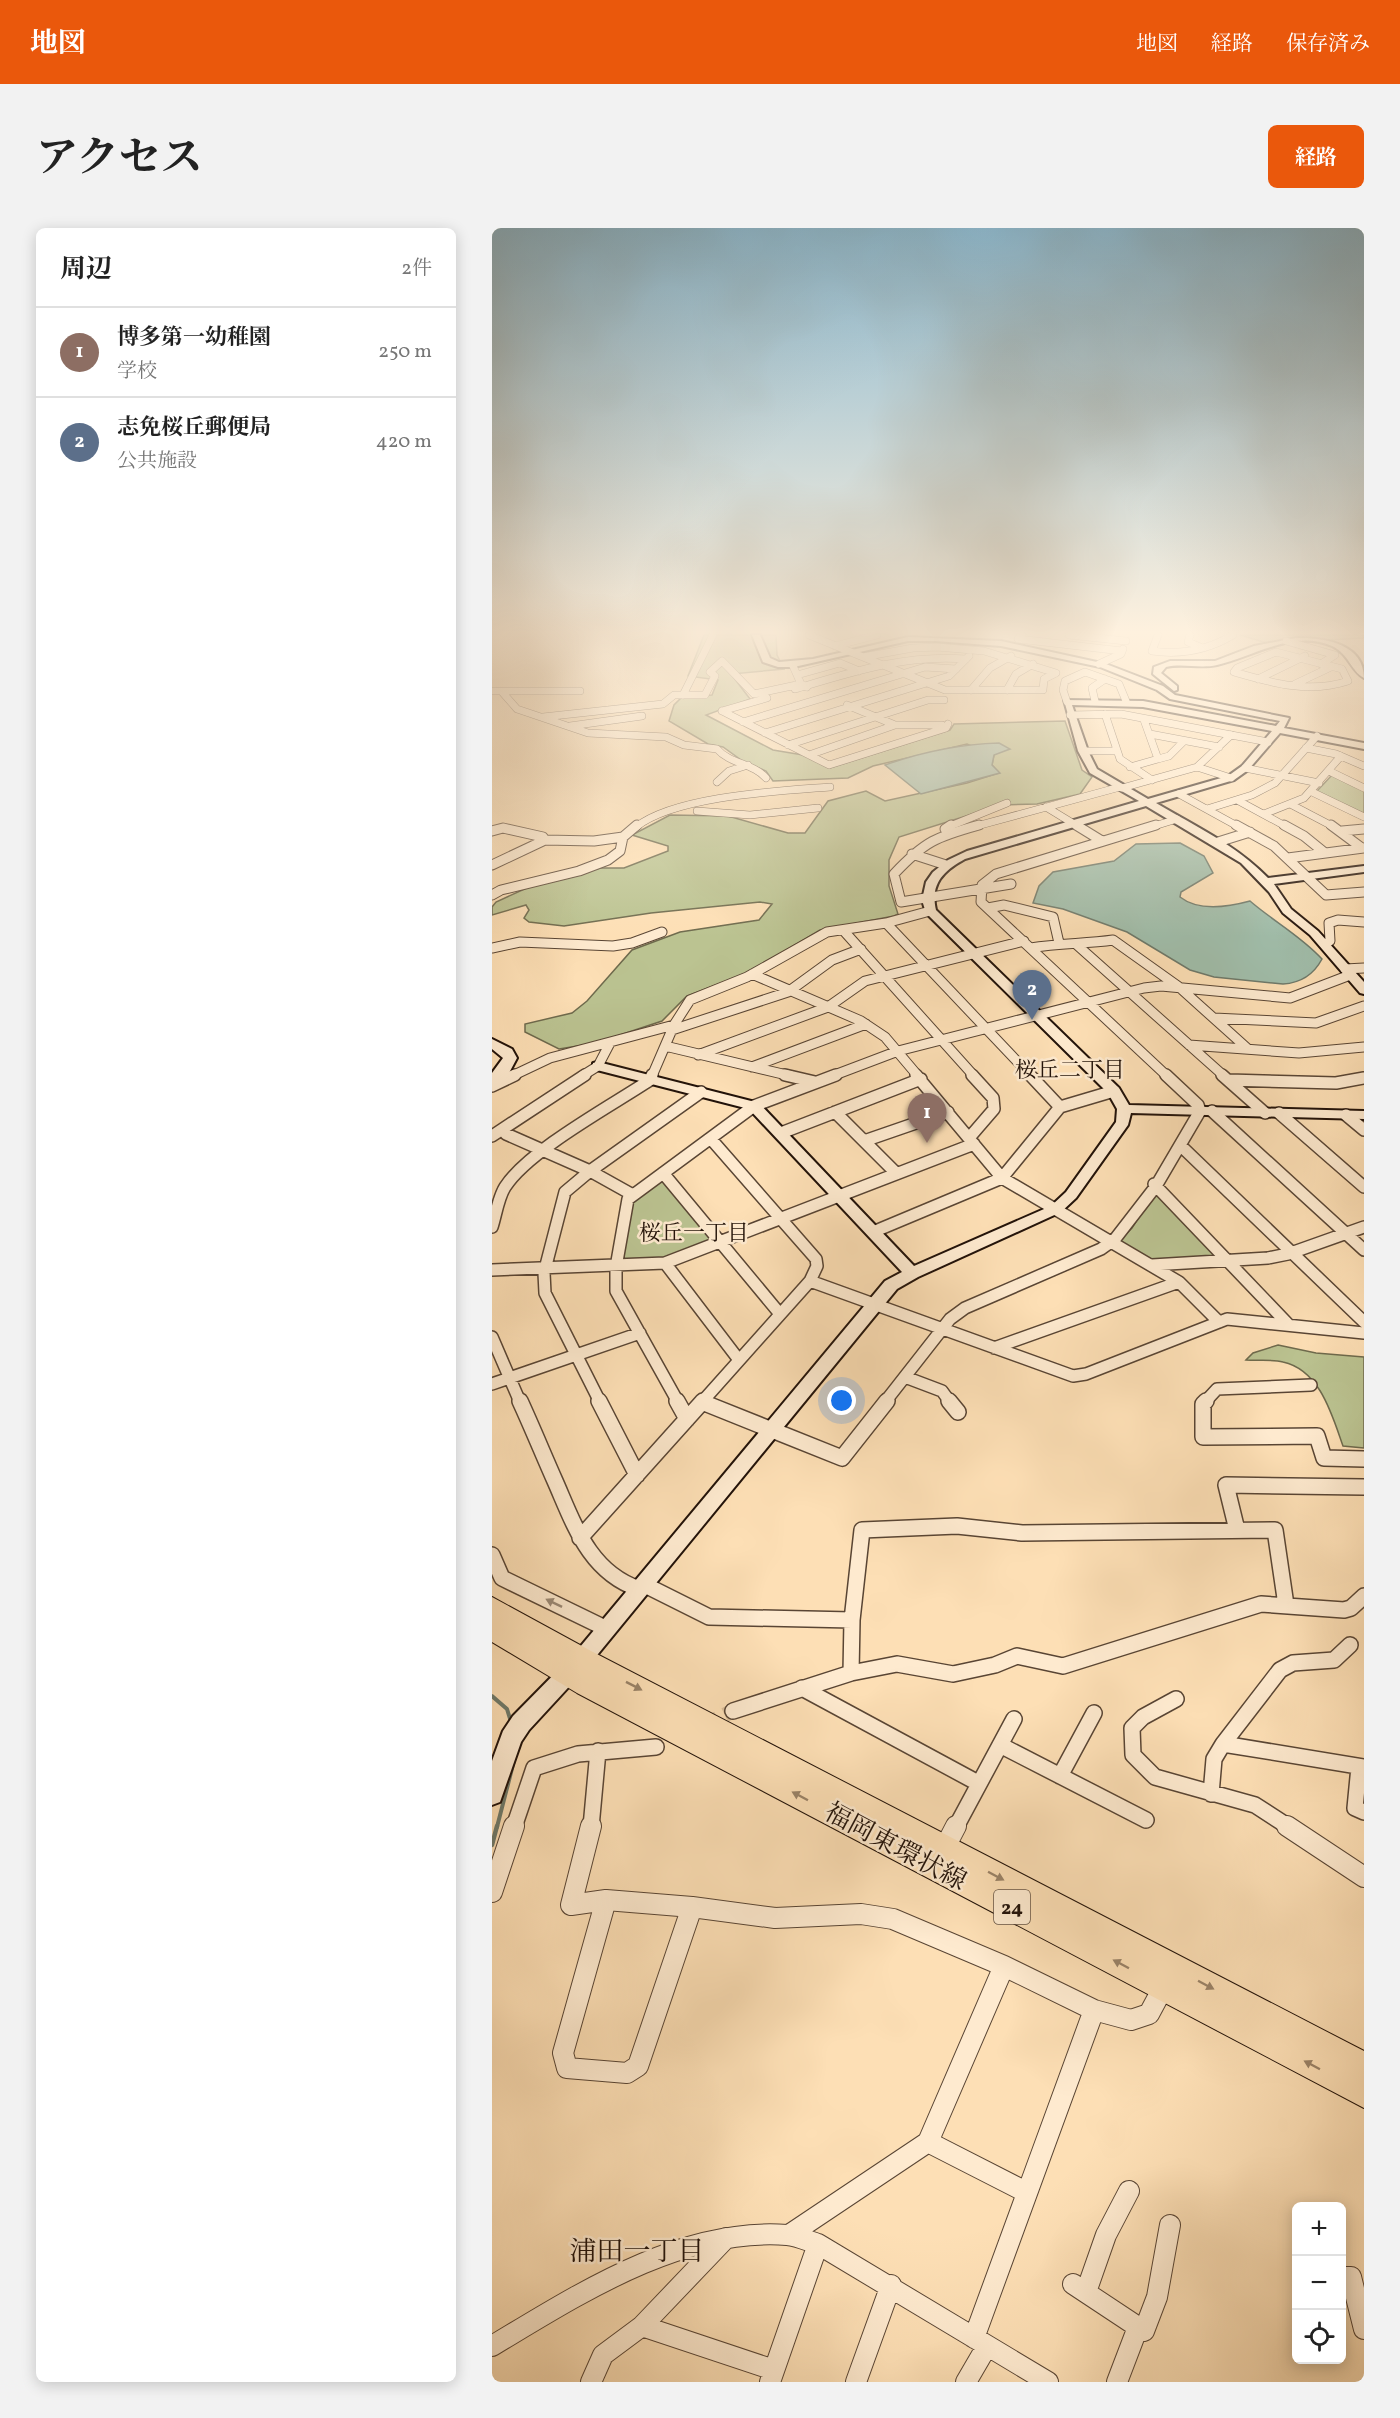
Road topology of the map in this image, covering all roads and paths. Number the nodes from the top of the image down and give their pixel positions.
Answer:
1 (1231, 735) edge
2 (614, 736) edge
3 (770, 736) edge
4 (817, 736) edge
5 (865, 736) edge
6 (922, 736) edge
7 (1077, 736) edge
8 (1113, 736) edge
9 (1150, 736) edge
10 (1157, 736) edge
11 (1234, 736) edge
12 (1273, 736) edge
13 (1317, 736) joint
14 (1184, 741) junction
15 (1268, 742) junction
16 (788, 745) junction
17 (1364, 746) edge
18 (1219, 747) junction
19 (1306, 748) junction
20 (1083, 751) junction
21 (1118, 751) junction
22 (809, 755) junction
23 (1341, 756) junction
24 (1158, 759) junction
25 (747, 765) junction
26 (1364, 766) edge
27 (1130, 767) junction
28 (1197, 767) junction
29 (1245, 768) junction
30 (1329, 771) junction
31 (1282, 776) junction
32 (766, 778) dead end
33 (1231, 778) junction
34 (1152, 780) junction
35 (717, 782) dead end
36 (1319, 783) junction
37 (830, 787) dead end
38 (1121, 787) junction
39 (1364, 788) edge
40 (1312, 792) junction
41 (1179, 794) junction
42 (1237, 800) junction
43 (1147, 802) junction
44 (1007, 803) dead end
45 (1292, 805) junction
46 (1046, 807) junction
47 (818, 808) dead end
48 (1207, 809) junction
49 (676, 811) junction
50 (1264, 814) junction
51 (1364, 818) edge
52 (1177, 819) junction
53 (1073, 823) junction
54 (1364, 829) edge
55 (492, 831) edge
56 (1342, 831) junction
57 (1250, 832) junction
58 (949, 833) junction
59 (623, 837) junction
60 (544, 840) junction
61 (1102, 841) junction
62 (1218, 842) junction
63 (1363, 848) edge
64 (1325, 853) junction
65 (912, 854) junction
66 (1288, 858) junction
67 (492, 864) edge
68 (946, 865) junction
69 (1364, 870) edge
70 (1306, 876) junction
71 (1265, 882) junction
72 (1011, 884) dead end
73 (979, 889) junction
74 (1364, 892) edge
75 (492, 895) edge
76 (901, 902) junction
77 (928, 904) junction
78 (988, 908) junction
79 (907, 917) junction
80 (1364, 922) edge
81 (886, 923) junction
82 (843, 930) junction
83 (662, 932) dead end
84 (1059, 943) junction
85 (1324, 944) junction
86 (1027, 945) junction
87 (1077, 945) junction
88 (492, 948) edge
89 (861, 949) junction
90 (974, 953) junction
91 (927, 964) junction
92 (1364, 968) edge
93 (1347, 972) junction
94 (752, 974) junction
95 (884, 974) junction
96 (1179, 987) junction
97 (790, 990) junction
98 (1364, 990) edge
99 (1131, 992) junction
100 (1089, 1002) junction
101 (1364, 1006) edge
102 (828, 1007) junction
103 (1036, 1016) junction
104 (1214, 1018) junction
105 (866, 1024) junction
106 (673, 1028) junction
107 (986, 1029) junction
108 (943, 1040) junction
109 (492, 1043) edge
110 (610, 1043) junction
111 (1189, 1045) junction
112 (665, 1046) junction
113 (1364, 1047) edge
114 (1248, 1048) junction
115 (897, 1051) junction
116 (698, 1055) junction
117 (598, 1066) junction
118 (750, 1067) junction
119 (1364, 1078) edge
120 (921, 1079) junction
121 (492, 1080) edge
122 (650, 1080) junction
123 (1229, 1080) junction
124 (815, 1083) junction
125 (492, 1086) edge
126 (1114, 1091) junction
127 (701, 1092) junction
128 (754, 1106) junction
129 (1060, 1107) junction
130 (1124, 1109) junction
131 (1206, 1111) junction
132 (835, 1112) junction
133 (948, 1112) junction
134 (1272, 1113) junction
135 (1364, 1114) edge
136 (1346, 1115) junction
137 (502, 1129) junction
138 (1364, 1130) edge
139 (781, 1133) junction
140 (492, 1137) edge
141 (711, 1139) junction
142 (864, 1141) junction
143 (971, 1141) junction
144 (1180, 1145) junction
145 (544, 1150) junction
146 (590, 1171) junction
147 (663, 1173) junction
148 (897, 1173) junction
149 (1002, 1178) junction
150 (1154, 1185) junction
151 (1364, 1187) edge
152 (633, 1195) junction
153 (839, 1196) junction
154 (1056, 1209) junction
155 (780, 1218) junction
156 (492, 1227) edge
157 (1364, 1227) edge
158 (873, 1232) junction
159 (1346, 1234) junction
160 (1114, 1241) junction
161 (720, 1242) junction
162 (1364, 1250) edge
163 (1292, 1252) junction
164 (1228, 1260) junction
165 (665, 1263) junction
166 (1152, 1264) junction
167 (616, 1267) junction
168 (546, 1268) junction
169 (492, 1270) edge
170 (912, 1273) junction
171 (810, 1281) junction
172 (1179, 1282) junction
173 (874, 1304) junction
174 (780, 1314) junction
175 (1219, 1322) junction
176 (1364, 1322) edge
177 (1288, 1324) junction
178 (941, 1329) junction
179 (640, 1333) junction
180 (1364, 1333) edge
181 (492, 1337) edge
182 (994, 1348) junction
183 (576, 1355) junction
184 (739, 1360) junction
185 (511, 1377) junction
186 (905, 1377) junction
187 (492, 1384) edge
188 (1311, 1385) dead end
189 (702, 1402) junction
190 (958, 1412) dead end
191 (687, 1419) junction
192 (771, 1431) junction
193 (1364, 1459) edge
194 (637, 1475) junction
195 (1364, 1487) edge
196 (1237, 1530) junction
197 (580, 1538) junction
198 (492, 1555) edge
199 (641, 1586) junction
200 (1364, 1596) edge
201 (1286, 1605) junction
202 (492, 1607) edge
203 (852, 1620) junction
204 (606, 1629) junction
205 (492, 1630) edge
206 (1350, 1645) dead end
207 (575, 1666) junction
208 (851, 1673) junction
209 (802, 1688) junction
210 (1176, 1699) dead end
211 (733, 1711) tunnel mouth
212 (1094, 1713) dead end
213 (1014, 1719) dead end
214 (1223, 1744) junction
215 (1000, 1745) junction
216 (656, 1747) dead end
217 (598, 1751) junction
218 (1361, 1767) edge
219 (1060, 1776) junction
220 (978, 1783) junction
221 (494, 1789) edge
222 (1211, 1794) junction
223 (1364, 1812) edge
224 (1146, 1820) dead end
225 (944, 1848) junction
226 (1364, 1877) edge
227 (492, 1892) edge
228 (606, 1900) junction
229 (692, 1907) junction
230 (1004, 1966) junction
231 (1168, 1977) junction
232 (1094, 2010) junction
233 (1364, 2068) edge
234 (1364, 2092) edge
235 (928, 2142) junction
236 (1026, 2192) junction
237 (1130, 2192) dead end
238 (1170, 2225) dead end
239 (789, 2235) junction
240 (726, 2237) junction
241 (818, 2244) junction
242 (1346, 2277) edge
243 (891, 2285) junction
244 (642, 2326) junction
245 (1138, 2327) junction
246 (1364, 2330) edge
247 (980, 2342) junction
248 (492, 2346) edge
249 (772, 2376) edge
250 (591, 2382) edge
251 (856, 2382) edge
252 (966, 2382) edge
253 (1048, 2382) edge
254 (1117, 2382) edge

1 - 18 street
2 - 25 street
3 - 16 street
4 - 16 street
5 - 22 street
6 - 22 street
7 - 20 street
8 - 21 street
9 - 24 street
10 - 14 street
11 - 15 street
12 - 15 street
13 - 17 street
13 - 19 street
14 - 18 street
14 - 24 street
15 - 29 street
16 - 22 street
18 - 28 street
19 - 23 street
19 - 31 street
20 - 21 street
20 - 38 street
21 - 27 street
23 - 26 street
23 - 30 street
24 - 27 street
25 - 32 street
25 - 35 street
27 - 34 street
28 - 33 street
28 - 34 street
29 - 31 street
29 - 33 street
30 - 36 street
30 - 39 street
31 - 36 street
31 - 42 street
33 - 41 street
34 - 38 street
36 - 40 street
37 - 49 street
38 - 43 street
38 - 46 street
40 - 45 street
40 - 51 street
41 - 43 street
41 - 48 street
42 - 48 street
42 - 50 street
43 - 52 street
43 - 53 street
44 - 58 street
45 - 50 street
45 - 56 street
46 - 53 street
46 - 58 street
47 - 49 street
48 - 57 street
49 - 59 street
50 - 64 street
52 - 61 street
52 - 62 street
53 - 61 street
53 - 68 street
54 - 56 street
55 - 60 street
56 - 63 street
57 - 62 street
57 - 66 street
58 - 65 street
59 - 60 street
59 - 75 street
60 - 67 street
61 - 73 street
62 - 71 street
63 - 64 street
64 - 66 street
65 - 68 street
65 - 76 street
66 - 70 street
68 - 77 street
69 - 70 street
70 - 71 street
70 - 74 street
71 - 85 street
72 - 73 street
73 - 77 street
73 - 78 street
76 - 77 street
76 - 79 street
77 - 79 street
77 - 90 street
78 - 84 street
78 - 86 street
79 - 81 street
80 - 85 street
81 - 82 street
81 - 91 street
82 - 89 street
82 - 94 street
83 - 88 street
84 - 86 street
84 - 87 street
85 - 93 street
86 - 90 street
86 - 100 street
87 - 96 street
87 - 99 street
89 - 95 street
89 - 97 street
90 - 91 street
90 - 103 street
91 - 95 street
91 - 107 street
92 - 93 street
93 - 96 street
93 - 98 street
94 - 97 street
94 - 106 street
95 - 102 street
95 - 108 street
96 - 99 street
96 - 104 street
97 - 102 street
97 - 106 street
99 - 100 street
99 - 111 street
100 - 103 street
100 - 131 street
101 - 104 street
102 - 105 street
102 - 116 street
103 - 107 street
103 - 126 street
104 - 114 street
105 - 115 street
105 - 118 street
106 - 110 street
106 - 112 street
107 - 108 street
107 - 129 street
108 - 115 street
108 - 143 street
109 - 121 street
110 - 117 street
110 - 125 street
111 - 114 street
111 - 123 street
112 - 116 street
112 - 122 street
113 - 114 street
115 - 120 street
115 - 124 street
116 - 118 street
117 - 122 street
117 - 137 street
118 - 124 street
119 - 123 street
120 - 132 street
120 - 133 street
122 - 127 street
122 - 145 street
123 - 134 street
124 - 128 street
126 - 129 street
126 - 130 street
127 - 128 street
127 - 146 street
128 - 139 street
128 - 141 street
129 - 149 street
130 - 131 street
130 - 154 street
131 - 134 street
131 - 144 street
131 - 159 street
132 - 139 street
132 - 142 street
133 - 142 street
133 - 143 street
134 - 136 street
134 - 151 street
135 - 136 street
136 - 138 street
137 - 140 street
137 - 145 street
139 - 153 street
141 - 147 street
141 - 155 street
142 - 148 street
143 - 148 street
143 - 149 street
144 - 150 street
144 - 163 street
145 - 146 street
145 - 156 street
146 - 152 street
146 - 168 street
147 - 152 street
147 - 161 street
148 - 153 street
149 - 154 street
149 - 158 street
150 - 160 street
150 - 164 street
152 - 167 street
153 - 155 street
153 - 158 street
154 - 160 street
154 - 170 street
155 - 161 street
155 - 171 street
157 - 159 street
158 - 170 street
159 - 162 street
159 - 163 street
160 - 166 street
160 - 178 street
161 - 165 street
161 - 174 street
163 - 164 street
163 - 176 street
164 - 166 street
164 - 177 street
165 - 167 street
165 - 184 street
166 - 172 street
167 - 168 street
167 - 179 street
168 - 169 street
168 - 183 street
170 - 173 street
171 - 173 street
171 - 174 street
172 - 175 street
172 - 182 street
173 - 178 street
173 - 192 street
174 - 184 street
175 - 177 street
175 - 182 street
177 - 180 street
178 - 182 street
178 - 186 street
179 - 183 street
179 - 191 street
181 - 185 street
183 - 185 street
183 - 194 street
184 - 189 street
185 - 187 street
185 - 197 street
186 - 190 street
186 - 192 street
188 - 193 street
189 - 191 street
189 - 192 street
191 - 194 street
192 - 199 street
194 - 197 street
195 - 196 street
196 - 201 street
196 - 203 street
197 - 199 street
204 -> 198 street
199 - 203 street
199 - 204 street
200 - 201 street
201 - 208 street
202 - 207 main road, 福岡東環状線 / 24
203 - 208 street
204 - 207 street
205 - 207 main road, 福岡東環状線 / 24
206 - 214 street
207 - 221 street
207 -> 225 main road, 福岡東環状線 / 24
231 -> 207 main road, 福岡東環状線 / 24
208 - 209 street
209 - 211 street
209 - 220 street
210 - 222 street
212 - 219 street
213 - 215 street
214 - 218 street
214 - 222 street
215 - 219 street
215 - 220 street
216 - 217 street
217 - 227 street
217 - 228 street
218 - 223 street
219 - 224 street
220 - 225 street
222 - 226 street
225 -> 231 main road, 福岡東環状線 / 24
228 - 229 street
228 - 229 street
229 - 230 street
230 - 232 street
230 - 235 street
231 - 232 street
231 -> 233 main road, 福岡東環状線 / 24
234 -> 231 main road, 福岡東環状線 / 24
232 - 236 street
235 - 236 street
235 - 239 street
236 - 247 street
237 - 245 street
238 - 245 street
239 - 240 street
239 - 241 street
240 - 244 street
240 - 248 street
241 - 243 street
241 - 249 street
242 - 246 street
243 - 247 street
243 - 251 street
244 - 249 street
244 - 250 street
245 - 254 street
247 - 252 street
247 - 253 street

